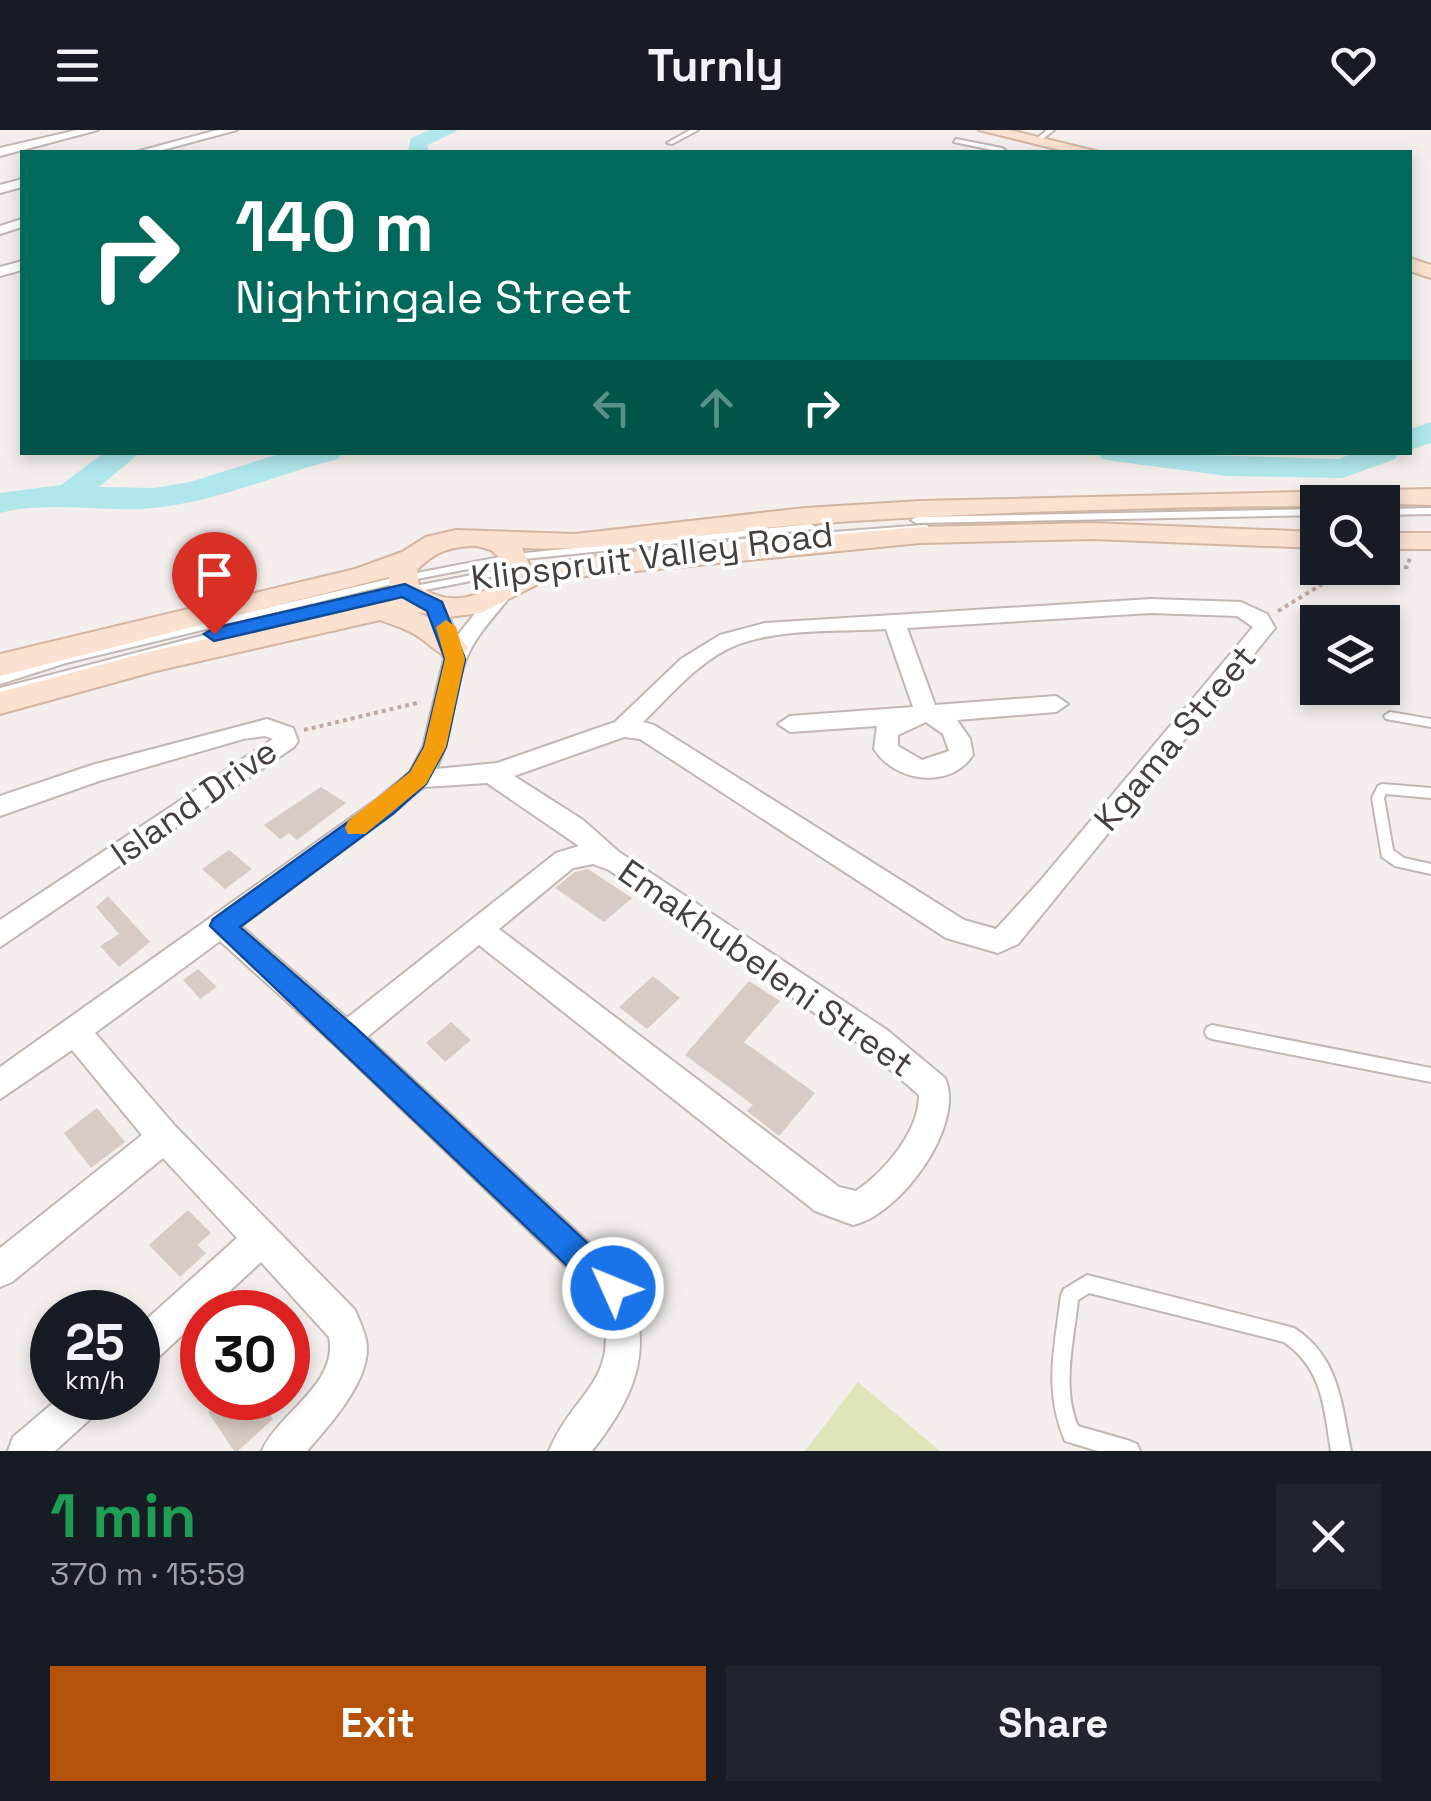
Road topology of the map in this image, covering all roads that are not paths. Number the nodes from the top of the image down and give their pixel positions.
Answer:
1 (33, 130) edge
2 (92, 130) edge
3 (231, 130) edge
4 (694, 130) edge
5 (987, 130) edge
6 (1036, 135) edge
7 (60, 138) junction
8 (956, 141) dead end
9 (670, 143) dead end
10 (74, 145) dead end
11 (150, 150) edge
12 (996, 150) edge
13 (1003, 150) edge
14 (1084, 150) edge
15 (0, 152) edge
16 (1431, 497) edge
17 (1300, 512) edge
18 (1400, 512) edge
19 (1431, 512) edge
20 (1300, 537) edge
21 (478, 538) junction
22 (1400, 538) edge
23 (1427, 539) edge
24 (512, 576) junction
25 (414, 587) junction
26 (380, 611) junction
27 (893, 620) junction
28 (453, 653) junction
29 (0, 666) edge
30 (0, 680) edge
31 (0, 692) edge
32 (0, 702) edge
33 (1056, 704) dead end
34 (927, 714) junction
35 (1390, 716) dead end
36 (1431, 723) edge
37 (790, 724) dead end
38 (623, 728) junction
39 (492, 773) junction
40 (418, 778) junction
41 (1431, 793) edge
42 (0, 806) edge
43 (608, 857) junction
44 (1431, 869) edge
45 (222, 926) junction
46 (480, 930) junction
47 (0, 936) edge
48 (75, 1032) junction
49 (1212, 1032) dead end
50 (346, 1036) junction
51 (1431, 1075) edge
52 (0, 1085) edge
53 (164, 1137) junction
54 (260, 1239) junction
55 (0, 1270) edge
56 (160, 1331) edge
57 (62, 1420) edge
58 (27, 1451) edge
59 (280, 1451) edge
60 (568, 1451) edge
61 (1130, 1451) edge
62 (1341, 1451) edge

1 - 7 street
2 - 7 street
3 - 11 street
4 - 9 lane
5 - 6 main road
6 - 13 lane
6 - 14 main road
7 - 10 street
7 - 15 street
8 - 12 lane
16 - 21 main road, Klipspruit Valley Road
17 - 24 lane, Klipspruit Valley Road
18 - 19 lane
20 - 24 main road, Klipspruit Valley Road
21 - 24 main road
21 - 25 main road, Klipspruit Valley Road
22 - 23 main road
24 - 25 lane, Klipspruit Valley Road
24 - 25 main road
24 - 28 street
25 - 26 main road, Klipspruit Valley Road
25 - 28 street
25 - 29 main road, Klipspruit Valley Road
25 - 30 lane, Klipspruit Valley Road
25 - 31 lane, Klipspruit Valley Road
26 - 28 main road
26 - 32 main road, Klipspruit Valley Road
27 - 34 street
27 - 38 street, Kgama Street
27 - 38 street, Kgama Street
28 - 40 street
33 - 34 street
34 - 37 street
35 - 36 lane
38 - 39 street, Kgama Street
39 - 40 street, Kgama Street
39 - 43 street
40 - 45 street
41 - 44 lane
42 - 47 street, Island Drive
43 - 46 street, Emakhubeleni Street
43 - 46 street, Emakhubeleni Street
45 - 48 street
45 - 50 street
46 - 50 street, Emakhubeleni Street
48 - 52 street
48 - 53 street
49 - 51 lane
50 - 60 street
53 - 54 street
53 - 55 street
54 - 56 street
54 - 59 street
57 - 58 street
61 - 62 lane

